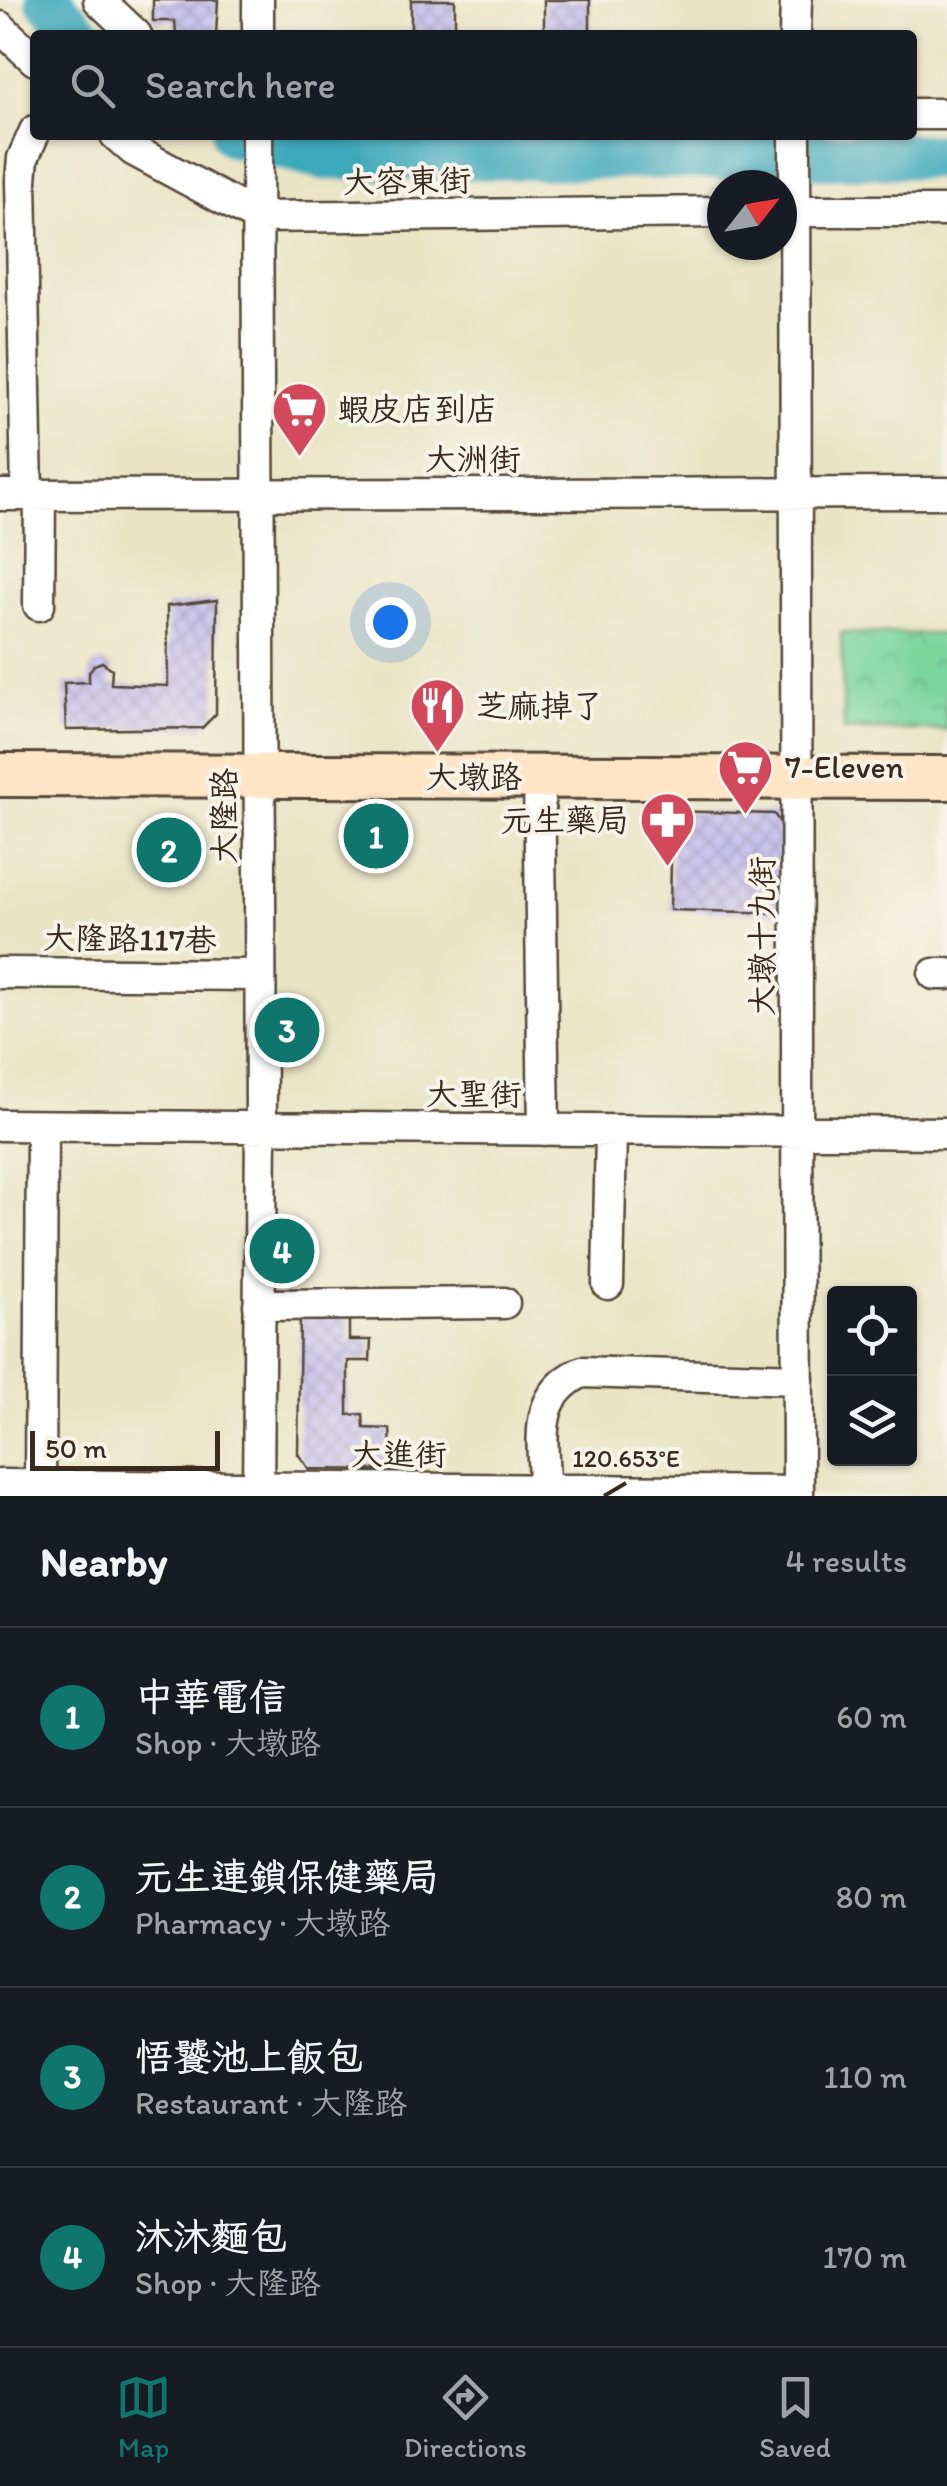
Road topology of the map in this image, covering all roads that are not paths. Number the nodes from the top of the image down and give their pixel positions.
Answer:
1 (100, 0) edge
2 (258, 0) edge
3 (796, 0) edge
4 (0, 27) edge
5 (131, 30) edge
6 (258, 30) edge
7 (796, 30) edge
8 (30, 55) edge
9 (917, 114) edge
10 (947, 114) edge
11 (31, 140) edge
12 (122, 140) edge
13 (257, 140) edge
14 (795, 140) edge
15 (792, 170) edge
16 (797, 211) edge
17 (947, 211) edge
18 (707, 212) edge
19 (256, 218) junction
20 (790, 260) edge
21 (947, 492) edge
22 (797, 493) junction
23 (22, 495) edge
24 (258, 495) junction
25 (39, 604) dead end
26 (0, 775) edge
27 (259, 776) junction
28 (538, 778) junction
29 (947, 778) edge
30 (797, 779) junction
31 (0, 972) edge
32 (260, 975) junction
33 (0, 1125) edge
34 (42, 1126) junction
35 (260, 1128) junction
36 (544, 1130) junction
37 (610, 1130) junction
38 (798, 1132) junction
39 (947, 1133) edge
40 (608, 1284) dead end
41 (504, 1304) dead end
42 (260, 1306) junction
43 (798, 1379) junction
44 (0, 1485) edge
45 (40, 1486) junction
46 (544, 1490) junction
47 (258, 1492) edge
48 (798, 1494) edge

1 - 5 street
2 - 6 street
3 - 7 street
4 - 8 street
9 - 10 street
11 - 23 street
12 - 19 street, 大容東街
13 - 19 street, 大隆路
14 - 15 street, 大墩十九街
16 - 17 street
18 - 19 street, 大容東街
19 - 24 street, 大隆路
20 - 22 street, 大墩十九街
21 - 22 street, 大洲街
22 - 24 street, 大洲街
22 - 30 street, 大墩十九街
23 - 24 street, 大洲街
23 - 25 street
24 - 27 street, 大隆路
26 - 27 street, 大墩路
27 - 28 street, 大墩路
27 - 32 street, 大隆路
28 - 30 street, 大墩路
28 - 36 street
29 - 30 street, 大墩路
30 - 38 street, 大墩十九街
31 - 32 street, 大隆路117巷
32 - 35 street, 大隆路
33 - 34 street, 大聖街
34 - 35 street, 大聖街
34 - 45 street
35 - 36 street, 大聖街
35 - 42 street, 大隆路
36 - 37 street, 大聖街
37 - 38 street, 大聖街
37 - 40 street
38 - 39 street, 大聖街
38 - 43 street, 大墩十九街
41 - 42 street
42 - 47 street, 大隆路
43 - 46 street
43 - 48 street, 大墩十九街
44 - 45 street, 大進街
45 - 47 street, 大進街
46 - 47 street, 大進街
46 - 48 street, 大進街

